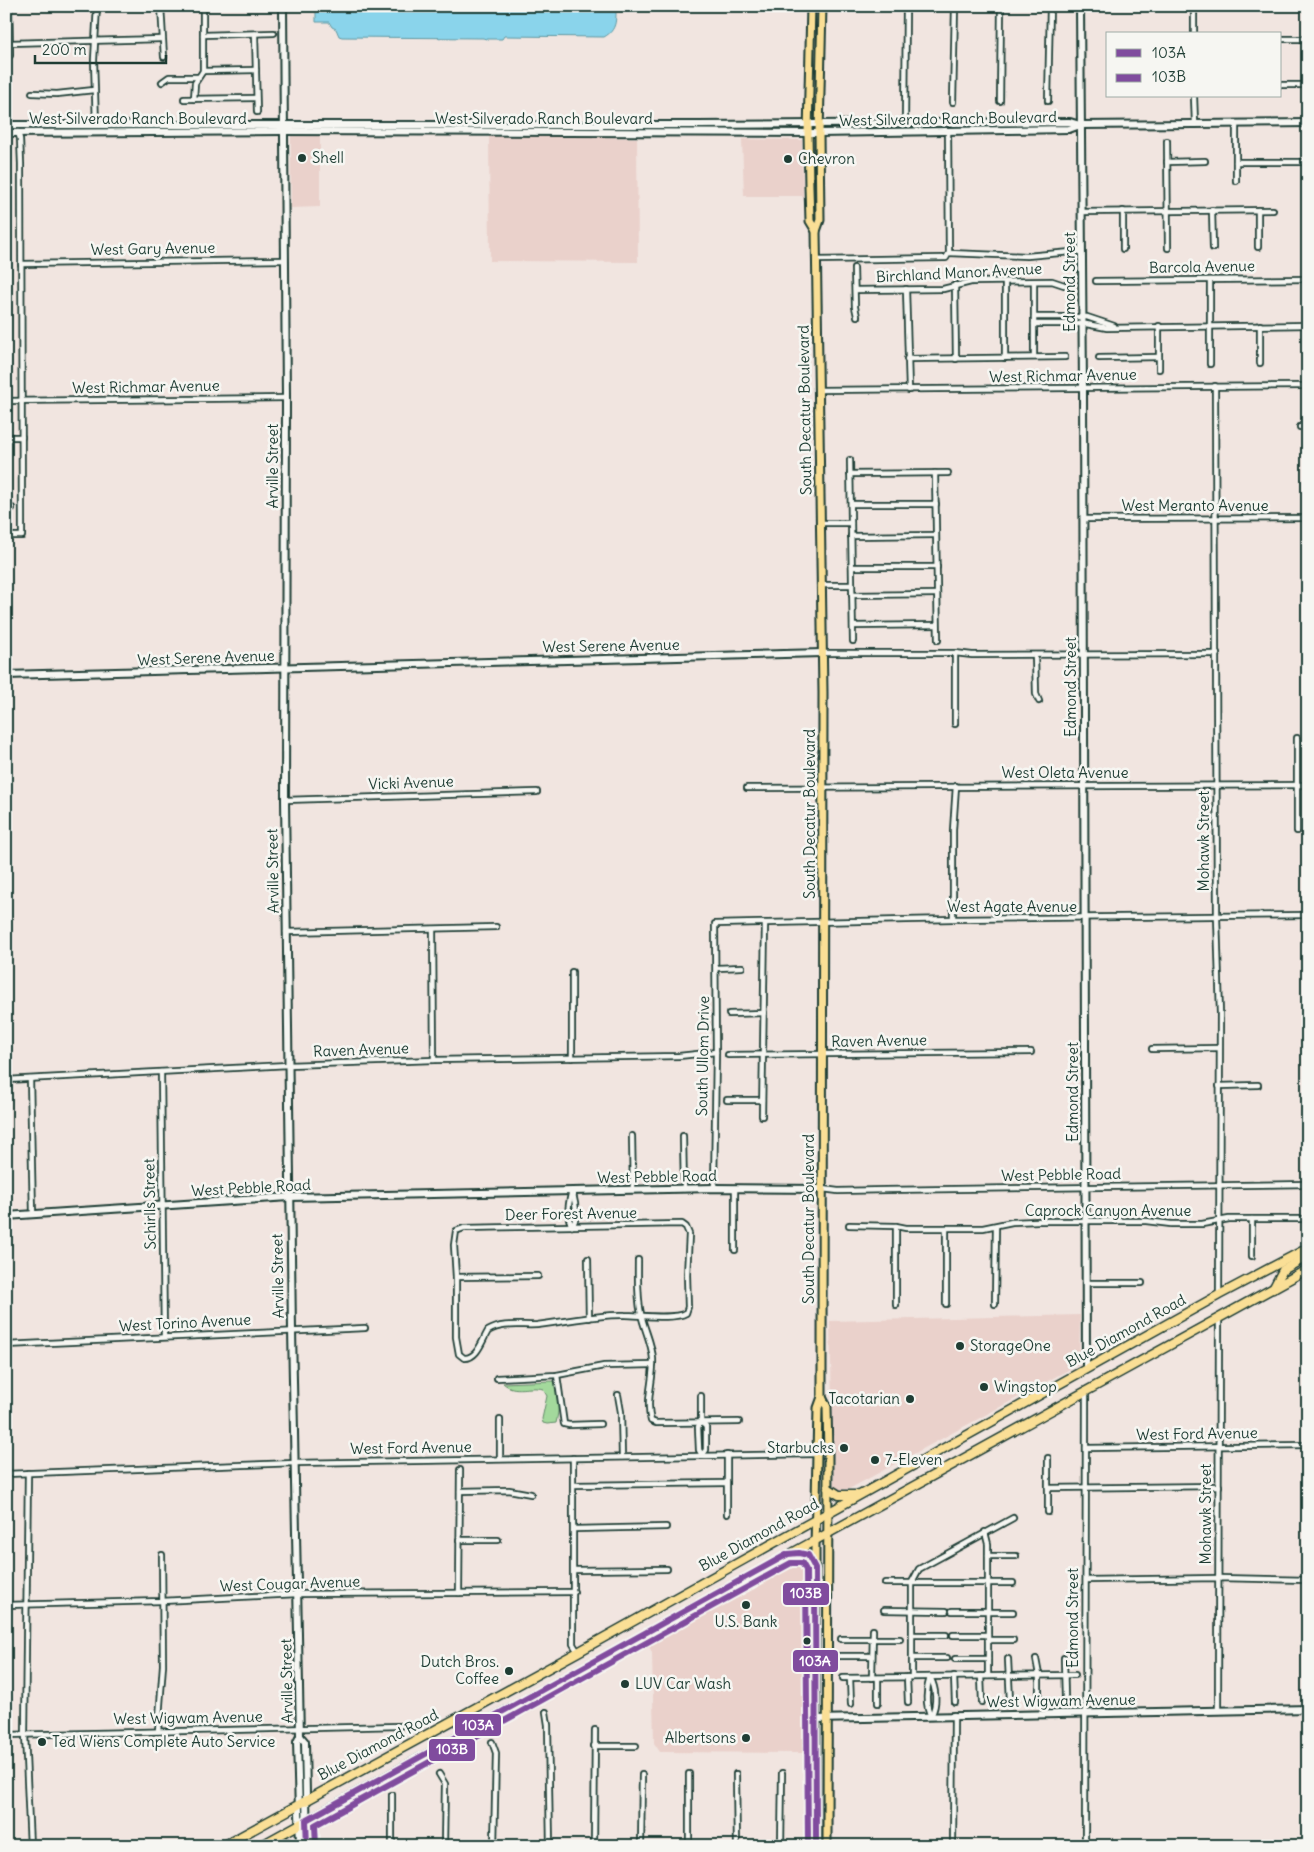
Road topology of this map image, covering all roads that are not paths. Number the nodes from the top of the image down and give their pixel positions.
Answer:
1 (9, 6) edge
2 (97, 6) edge
3 (161, 6) edge
4 (203, 6) edge
5 (284, 6) edge
6 (811, 6) edge
7 (822, 6) edge
8 (906, 6) edge
9 (955, 6) edge
10 (1001, 6) edge
11 (1050, 6) edge
12 (1080, 6) edge
13 (1194, 6) edge
14 (1194, 32) edge
15 (274, 33) dead end
16 (203, 34) junction
17 (255, 34) junction
18 (162, 39) junction
19 (1282, 39) edge
20 (1308, 39) edge
21 (96, 40) junction
22 (10, 43) junction
23 (10, 55) dead end
24 (164, 57) dead end
25 (256, 70) junction
26 (202, 71) junction
27 (198, 77) junction
28 (162, 82) dead end
29 (1282, 85) edge
30 (1308, 85) edge
31 (94, 90) junction
32 (32, 93) dead end
33 (184, 98) dead end
34 (194, 98) junction
35 (256, 98) junction
36 (1194, 98) edge
37 (1000, 101) dead end
38 (1048, 101) dead end
39 (952, 102) dead end
40 (256, 112) dead end
41 (1308, 122) edge
42 (905, 123) junction
43 (1195, 123) junction
44 (1236, 123) junction
45 (808, 124) junction
46 (820, 124) junction
47 (96, 125) junction
48 (1080, 125) junction
49 (6, 126) edge
50 (283, 127) junction
51 (18, 129) junction
52 (948, 131) junction
53 (81, 132) junction
54 (6, 133) edge
55 (808, 133) junction
56 (819, 133) junction
57 (1167, 141) dead end
58 (1167, 162) junction
59 (1205, 162) dead end
60 (1236, 162) junction
61 (1307, 162) edge
62 (1236, 182) dead end
63 (1212, 210) junction
64 (1258, 210) junction
65 (1273, 210) dead end
66 (1123, 211) junction
67 (1168, 211) junction
68 (1082, 212) junction
69 (816, 231) junction
70 (1258, 247) dead end
71 (1168, 248) dead end
72 (1213, 248) dead end
73 (1307, 248) edge
74 (1123, 249) dead end
75 (1082, 251) junction
76 (948, 255) junction
77 (284, 260) junction
78 (816, 260) junction
79 (21, 264) junction
80 (854, 268) dead end
81 (1308, 279) edge
82 (1210, 280) junction
83 (1096, 281) dead end
84 (1004, 282) junction
85 (1034, 282) junction
86 (955, 285) junction
87 (1064, 286) dead end
88 (906, 289) junction
89 (855, 290) junction
90 (858, 316) dead end
91 (1034, 317) junction
92 (1083, 320) junction
93 (1034, 324) junction
94 (1260, 325) junction
95 (1308, 325) edge
96 (1158, 326) junction
97 (1210, 326) junction
98 (1034, 357) junction
99 (1065, 357) dead end
100 (1159, 357) junction
101 (1006, 358) junction
102 (1099, 358) dead end
103 (907, 359) junction
104 (956, 359) junction
105 (1260, 363) dead end
106 (1210, 364) dead end
107 (1159, 369) dead end
108 (1216, 386) junction
109 (1308, 386) edge
110 (1083, 388) junction
111 (818, 390) junction
112 (909, 390) junction
113 (286, 398) junction
114 (6, 401) edge
115 (22, 401) junction
116 (1300, 427) dead end
117 (1308, 427) edge
118 (6, 437) edge
119 (22, 437) junction
120 (850, 460) dead end
121 (936, 473) junction
122 (948, 473) dead end
123 (850, 474) junction
124 (851, 504) junction
125 (936, 504) junction
126 (1216, 518) junction
127 (1308, 518) edge
128 (1083, 519) junction
129 (821, 523) junction
130 (851, 523) junction
131 (936, 535) junction
132 (6, 536) edge
133 (851, 536) junction
134 (852, 567) junction
135 (937, 567) junction
136 (822, 585) junction
137 (852, 585) junction
138 (937, 594) junction
139 (852, 595) junction
140 (938, 625) junction
141 (853, 626) junction
142 (938, 640) dead end
143 (853, 641) dead end
144 (822, 653) junction
145 (955, 653) junction
146 (1084, 654) junction
147 (1217, 654) junction
148 (1035, 655) junction
149 (286, 668) junction
150 (6, 675) edge
151 (1040, 701) dead end
152 (955, 724) dead end
153 (1297, 738) dead end
154 (1216, 784) junction
155 (1085, 785) junction
156 (1297, 785) junction
157 (1308, 785) edge
158 (956, 786) junction
159 (747, 788) dead end
160 (823, 788) junction
161 (537, 792) dead end
162 (285, 800) junction
163 (1297, 831) dead end
164 (1308, 915) edge
165 (1217, 917) junction
166 (953, 919) junction
167 (1085, 919) junction
168 (824, 921) junction
169 (764, 923) junction
170 (715, 924) joint
171 (496, 927) dead end
172 (433, 929) junction
173 (286, 932) junction
174 (742, 967) dead end
175 (717, 968) junction
176 (572, 972) dead end
177 (764, 1013) junction
178 (729, 1014) dead end
179 (1219, 1048) junction
180 (1152, 1049) dead end
181 (716, 1052) junction
182 (1031, 1052) dead end
183 (823, 1054) junction
184 (728, 1055) dead end
185 (763, 1055) junction
186 (572, 1058) junction
187 (434, 1060) junction
188 (288, 1066) junction
189 (161, 1072) junction
190 (30, 1079) junction
191 (6, 1080) edge
192 (1258, 1085) dead end
193 (1220, 1086) junction
194 (727, 1100) dead end
195 (762, 1100) junction
196 (762, 1116) dead end
197 (632, 1136) dead end
198 (683, 1136) dead end
199 (1308, 1184) edge
200 (1219, 1186) junction
201 (1086, 1187) junction
202 (714, 1188) junction
203 (735, 1188) junction
204 (823, 1188) junction
205 (684, 1189) junction
206 (633, 1190) junction
207 (572, 1191) junction
208 (290, 1197) junction
209 (162, 1206) junction
210 (33, 1214) junction
211 (6, 1216) edge
212 (1308, 1218) edge
213 (1252, 1219) junction
214 (1087, 1221) junction
215 (1219, 1221) junction
216 (848, 1225) dead end
217 (572, 1226) junction
218 (896, 1226) junction
219 (996, 1226) junction
220 (946, 1228) junction
221 (1308, 1248) edge
222 (735, 1250) dead end
223 (1252, 1256) dead end
224 (1308, 1256) edge
225 (588, 1259) dead end
226 (638, 1260) dead end
227 (1308, 1269) edge
228 (538, 1276) dead end
229 (456, 1277) junction
230 (1087, 1283) junction
231 (1142, 1283) dead end
232 (1273, 1289) junction
233 (1219, 1295) junction
234 (946, 1304) dead end
235 (995, 1304) dead end
236 (896, 1305) dead end
237 (641, 1315) junction
238 (588, 1318) junction
239 (1219, 1318) junction
240 (365, 1328) dead end
241 (292, 1330) junction
242 (164, 1336) junction
243 (6, 1345) edge
244 (653, 1365) junction
245 (1086, 1368) junction
246 (557, 1376) junction
247 (497, 1378) dead end
248 (1086, 1391) junction
249 (618, 1396) dead end
250 (701, 1396) dead end
251 (822, 1398) junction
252 (500, 1420) dead end
253 (701, 1422) junction
254 (739, 1422) dead end
255 (600, 1424) dead end
256 (1308, 1445) edge
257 (1218, 1446) junction
258 (1086, 1448) junction
259 (727, 1454) junction
260 (817, 1454) junction
261 (702, 1455) junction
262 (622, 1457) junction
263 (573, 1458) junction
264 (1048, 1458) dead end
265 (500, 1459) junction
266 (295, 1463) junction
267 (460, 1470) dead end
268 (28, 1473) junction
269 (6, 1474) edge
270 (726, 1483) junction
271 (574, 1485) junction
272 (1219, 1486) junction
273 (828, 1488) junction
274 (1048, 1488) junction
275 (1086, 1488) junction
276 (460, 1491) junction
277 (531, 1494) dead end
278 (858, 1495) junction
279 (828, 1512) junction
280 (1048, 1512) dead end
281 (727, 1514) dead end
282 (816, 1518) junction
283 (1013, 1518) dead end
284 (666, 1526) dead end
285 (574, 1529) junction
286 (827, 1532) junction
287 (985, 1532) junction
288 (816, 1539) junction
289 (459, 1540) junction
290 (498, 1540) dead end
291 (788, 1554) junction
292 (162, 1555) dead end
293 (988, 1556) junction
294 (1016, 1556) dead end
295 (815, 1568) junction
296 (667, 1569) dead end
297 (574, 1570) junction
298 (1218, 1578) junction
299 (1086, 1580) junction
300 (1308, 1580) edge
301 (912, 1582) junction
302 (885, 1583) dead end
303 (988, 1583) junction
304 (1014, 1583) dead end
305 (574, 1592) junction
306 (459, 1593) junction
307 (297, 1594) junction
308 (162, 1601) junction
309 (6, 1605) edge
310 (26, 1605) junction
311 (884, 1610) dead end
312 (912, 1611) junction
313 (946, 1611) dead end
314 (952, 1611) dead end
315 (988, 1612) junction
316 (1013, 1612) dead end
317 (873, 1630) dead end
318 (912, 1635) junction
319 (946, 1635) dead end
320 (954, 1635) dead end
321 (988, 1638) junction
322 (840, 1639) dead end
323 (872, 1639) junction
324 (900, 1639) dead end
325 (1013, 1640) dead end
326 (578, 1652) junction
327 (839, 1656) dead end
328 (872, 1656) junction
329 (912, 1658) junction
330 (947, 1658) dead end
331 (1064, 1658) dead end
332 (955, 1659) dead end
333 (988, 1659) junction
334 (1008, 1659) dead end
335 (1036, 1659) dead end
336 (1039, 1675) junction
337 (1064, 1675) junction
338 (1075, 1675) dead end
339 (954, 1676) junction
340 (981, 1676) junction
341 (988, 1676) junction
342 (1009, 1676) junction
343 (910, 1677) junction
344 (930, 1677) junction
345 (843, 1678) dead end
346 (850, 1678) junction
347 (875, 1678) junction
348 (1065, 1698) dead end
349 (1010, 1701) dead end
350 (1039, 1701) dead end
351 (908, 1702) dead end
352 (955, 1702) dead end
353 (982, 1702) dead end
354 (878, 1703) dead end
355 (851, 1704) dead end
356 (1308, 1709) edge
357 (1218, 1710) junction
358 (546, 1712) dead end
359 (1086, 1713) junction
360 (954, 1715) junction
361 (931, 1716) junction
362 (816, 1719) junction
363 (827, 1719) junction
364 (400, 1726) dead end
365 (300, 1728) junction
366 (594, 1730) dead end
367 (158, 1731) junction
368 (25, 1734) junction
369 (6, 1735) edge
370 (492, 1742) dead end
371 (594, 1746) junction
372 (636, 1746) dead end
373 (439, 1774) dead end
374 (689, 1774) dead end
375 (736, 1774) dead end
376 (782, 1774) dead end
377 (642, 1775) dead end
378 (392, 1795) dead end
379 (302, 1801) junction
380 (303, 1822) junction
381 (30, 1846) edge
382 (223, 1846) edge
383 (260, 1846) edge
384 (274, 1846) edge
385 (294, 1846) edge
386 (300, 1846) edge
387 (307, 1846) edge
388 (392, 1846) edge
389 (444, 1846) edge
390 (494, 1846) edge
391 (550, 1846) edge
392 (594, 1846) edge
393 (642, 1846) edge
394 (689, 1846) edge
395 (736, 1846) edge
396 (781, 1846) edge
397 (818, 1846) edge
398 (825, 1846) edge
399 (953, 1846) edge
400 (1085, 1846) edge

1 - 22 street
2 - 21 street
3 - 18 street
4 - 16 street
5 - 50 street, Arville Street
6 - 45 main road, South Decatur Boulevard
7 - 46 main road, South Decatur Boulevard
8 - 42 street
9 - 39 street
10 - 37 street
11 - 38 street
12 - 48 street, Edmond Street
13 - 14 street
15 - 17 street
16 - 17 street
16 - 26 street
17 - 25 street
18 - 21 street
18 - 24 street
19 - 20 street
21 - 22 street
21 - 31 street
22 - 23 street
25 - 26 street
25 - 35 street
26 - 27 street
27 - 28 street
27 - 34 street
29 - 30 street
31 - 32 street
31 - 47 street
33 - 34 street
34 - 35 street
35 - 40 street
36 - 43 street
41 - 44 street, West Silverado Ranch Boulevard
42 - 46 street, West Silverado Ranch Boulevard
42 - 48 street, West Silverado Ranch Boulevard
43 - 44 street, West Silverado Ranch Boulevard
43 - 48 street, West Silverado Ranch Boulevard
44 - 60 street
45 - 46 street, West Silverado Ranch Boulevard
45 - 50 street, West Silverado Ranch Boulevard
45 - 55 main road, South Decatur Boulevard
46 - 56 main road, South Decatur Boulevard
47 - 50 street, West Silverado Ranch Boulevard
47 - 51 street, West Silverado Ranch Boulevard
47 - 53 street
48 - 52 street, West Silverado Ranch Boulevard
48 - 68 street, Edmond Street
49 - 51 street, West Silverado Ranch Boulevard
50 - 53 street, West Silverado Ranch Boulevard
50 - 55 street, West Silverado Ranch Boulevard
50 - 77 street, Arville Street
51 - 53 street, West Silverado Ranch Boulevard
51 - 54 street, West Silverado Ranch Boulevard
51 - 79 street
52 - 56 street, West Silverado Ranch Boulevard
52 - 76 street
55 - 56 street, West Silverado Ranch Boulevard
55 - 69 main road, South Decatur Boulevard
56 - 69 main road, South Decatur Boulevard
57 - 58 street
58 - 59 street
58 - 67 street
60 - 61 street
60 - 62 street
61 - 73 street
63 - 64 street
63 - 67 street
63 - 72 street
64 - 65 street
64 - 70 street
66 - 67 street
66 - 68 street
66 - 74 street
67 - 71 street
68 - 75 street, Edmond Street
69 - 78 main road, South Decatur Boulevard
75 - 76 street
75 - 92 street, Edmond Street
76 - 78 street
77 - 79 street, West Gary Avenue
77 - 113 street, Arville Street
78 - 111 main road, South Decatur Boulevard
79 - 115 street
80 - 89 street
81 - 82 street, Barcola Avenue
82 - 83 street, Barcola Avenue
82 - 97 street
84 - 85 street, Birchland Manor Avenue
84 - 86 street, Birchland Manor Avenue
84 - 101 street
85 - 87 street, Birchland Manor Avenue
85 - 91 street
86 - 88 street, Birchland Manor Avenue
86 - 104 street
88 - 89 street, Birchland Manor Avenue
88 - 103 street
89 - 90 street
91 - 92 street
91 - 93 street
92 - 93 street
92 - 96 street
92 - 110 street, Edmond Street
93 - 98 street
94 - 95 street
94 - 97 street
94 - 105 street
96 - 97 street
96 - 100 street
97 - 106 street
98 - 99 street
98 - 101 street
100 - 102 street
100 - 107 street
101 - 104 street
103 - 104 street
103 - 112 street
108 - 109 street, West Richmar Avenue
108 - 110 street, West Richmar Avenue
108 - 126 street, Mohawk Street
110 - 112 street, West Richmar Avenue
110 - 128 street, Edmond Street
111 - 112 street, West Richmar Avenue
111 - 129 main road, South Decatur Boulevard
113 - 115 street, West Richmar Avenue
113 - 149 street, Arville Street
114 - 115 street, West Richmar Avenue
115 - 119 street
116 - 117 street
118 - 119 street
119 - 132 street
120 - 123 street
121 - 122 street
121 - 123 street
121 - 125 street
123 - 124 street
124 - 125 street
124 - 130 street
125 - 131 street
126 - 127 street, West Meranto Avenue
126 - 128 street, West Meranto Avenue
126 - 147 street, Mohawk Street
128 - 146 street, Edmond Street
129 - 130 street
129 - 136 main road, South Decatur Boulevard
130 - 133 street
131 - 133 street
131 - 135 street
133 - 134 street
134 - 135 street
134 - 137 street
135 - 138 street
136 - 137 street
136 - 144 main road, South Decatur Boulevard
137 - 139 street
138 - 139 street
138 - 140 street
139 - 141 street
140 - 141 street
140 - 142 street
141 - 143 street
144 - 145 street, West Serene Avenue
144 - 149 street, West Serene Avenue
144 - 160 main road, South Decatur Boulevard
145 - 148 street, West Serene Avenue
145 - 152 street
146 - 147 street, West Serene Avenue
146 - 148 street, West Serene Avenue
146 - 155 street, Edmond Street
147 - 154 street, Mohawk Street
148 - 151 street
149 - 150 street, West Serene Avenue
149 - 162 street, Arville Street
153 - 156 street
154 - 155 street, West Oleta Avenue
154 - 156 street, West Oleta Avenue
154 - 165 street, Mohawk Street
155 - 158 street, West Oleta Avenue
155 - 167 street, Edmond Street
156 - 157 street, West Oleta Avenue
156 - 163 street
158 - 160 street, West Oleta Avenue
158 - 166 street
159 - 160 street
160 - 168 main road, South Decatur Boulevard
161 - 162 street, Vicki Avenue
162 - 173 street, Arville Street
164 - 165 street, West Agate Avenue
165 - 167 street, West Agate Avenue
165 - 179 street, Mohawk Street
166 - 167 street, West Agate Avenue
166 - 168 street, West Agate Avenue
167 - 201 street, Edmond Street
168 - 169 street, West Agate Avenue
168 - 183 main road, South Decatur Boulevard
169 - 170 street, West Agate Avenue
169 - 177 street
170 - 175 street, South Ullom Drive
171 - 172 street
172 - 173 street
172 - 187 street
173 - 188 street, Arville Street
174 - 175 street
175 - 181 street, South Ullom Drive
176 - 186 street
177 - 178 street
177 - 185 street
179 - 180 street
179 - 193 street, Mohawk Street
181 - 186 street, Raven Avenue
181 - 202 street, South Ullom Drive
182 - 183 street, Raven Avenue
183 - 185 street, Raven Avenue
183 - 204 main road, South Decatur Boulevard
184 - 185 street, Raven Avenue
185 - 195 street
186 - 187 street, Raven Avenue
187 - 188 street, Raven Avenue
188 - 189 street, Raven Avenue
188 - 208 street, Arville Street
189 - 190 street, Raven Avenue
189 - 209 street, Schirlls Street
190 - 191 street, Raven Avenue
190 - 210 street
192 - 193 street
193 - 200 street, Mohawk Street
194 - 195 street
195 - 196 street
197 - 206 street
198 - 205 street
199 - 200 street, West Pebble Road
200 - 201 street, West Pebble Road
200 - 215 street, Mohawk Street
201 - 204 street, West Pebble Road
201 - 214 street, Edmond Street
202 - 203 street, West Pebble Road
202 - 205 street, West Pebble Road
203 - 204 street, West Pebble Road
203 - 222 street
204 - 251 main road, South Decatur Boulevard
205 - 206 street, West Pebble Road
206 - 207 street, West Pebble Road
207 - 208 street, West Pebble Road
207 - 217 street
208 - 209 street, West Pebble Road
208 - 241 street, Arville Street
209 - 210 street, West Pebble Road
209 - 242 street, Schirlls Street
210 - 211 street, West Pebble Road
212 - 213 street, Caprock Canyon Avenue
213 - 215 street, Caprock Canyon Avenue
213 - 223 street
214 - 215 street, Caprock Canyon Avenue
214 - 219 street, Caprock Canyon Avenue
214 - 230 street, Edmond Street
215 - 233 street, Mohawk Street
216 - 218 street, Caprock Canyon Avenue
217 - 229 street, Deer Forest Avenue
217 - 237 street, Deer Forest Avenue
218 - 220 street, Caprock Canyon Avenue
218 - 236 street
219 - 220 street, Caprock Canyon Avenue
219 - 235 street
220 - 234 street
221 - 233 highway, Blue Diamond Road
224 - 232 highway
225 - 238 street
226 - 237 street
227 - 232 highway, Blue Diamond Road
228 - 229 street
229 - 238 street
230 - 231 street
230 - 245 street, Edmond Street
232 - 239 highway, Blue Diamond Road
233 - 245 highway, Blue Diamond Road
237 - 238 street
237 - 244 street
239 - 248 highway, Blue Diamond Road
239 - 257 street, Mohawk Street
240 - 241 street, West Torino Avenue
241 - 242 street, West Torino Avenue
241 - 266 street, Arville Street
242 - 243 street, West Torino Avenue
244 - 246 street
244 - 253 street
245 - 278 highway, Blue Diamond Road
246 - 247 street
246 - 255 street
248 - 258 street, Edmond Street
248 - 286 highway, Blue Diamond Road
249 - 262 street
250 - 253 street
251 - 260 main road, South Decatur Boulevard
251 - 273 main road, South Decatur Boulevard
252 - 265 street
253 - 254 street
253 - 261 street
256 - 257 street, West Ford Avenue
257 - 258 street, West Ford Avenue
257 - 272 street, Mohawk Street
258 - 275 street, Edmond Street
259 - 260 street, West Ford Avenue
259 - 261 street, West Ford Avenue
259 - 270 street
260 - 282 main road, South Decatur Boulevard
261 - 262 street, West Ford Avenue
262 - 263 street, West Ford Avenue
263 - 265 street, West Ford Avenue
263 - 271 street
264 - 274 street
265 - 266 street, West Ford Avenue
266 - 268 street, West Ford Avenue
266 - 307 street, Arville Street
267 - 276 street
268 - 269 street, West Ford Avenue
268 - 310 street
270 - 271 street
270 - 281 street
271 - 285 street
272 - 275 street
272 - 298 street, Mohawk Street
273 - 278 highway
273 - 279 main road, South Decatur Boulevard
274 - 275 street
274 - 280 street
275 - 299 street, Edmond Street
276 - 277 street
276 - 289 street
278 - 279 highway, Blue Diamond Road
279 - 282 highway, Blue Diamond Road
279 - 286 main road, South Decatur Boulevard
282 - 288 main road, South Decatur Boulevard
282 - 326 highway, Blue Diamond Road
283 - 287 street
284 - 285 street
285 - 297 street
286 - 288 highway, Blue Diamond Road
286 - 363 main road, South Decatur Boulevard
287 - 293 street
287 - 301 street
288 - 291 highway, Blue Diamond Road
288 - 295 main road, South Decatur Boulevard
289 - 290 street
289 - 306 street
291 - 295 highway
291 - 380 highway, Blue Diamond Road
292 - 308 street
293 - 294 street
293 - 303 street
295 - 362 main road, South Decatur Boulevard
296 - 297 street
297 - 305 street
298 - 299 street
298 - 300 street
298 - 357 street, Mohawk Street
299 - 359 street, Edmond Street
301 - 302 street
301 - 303 street
301 - 312 street
303 - 304 street
303 - 315 street
305 - 306 street, West Cougar Avenue
305 - 326 street
306 - 307 street, West Cougar Avenue
307 - 308 street, West Cougar Avenue
307 - 365 street, Arville Street
308 - 310 street, West Cougar Avenue
308 - 367 street
309 - 310 street, West Cougar Avenue
310 - 368 street
311 - 312 street
312 - 313 street
312 - 318 street
314 - 315 street
315 - 316 street
315 - 321 street
317 - 323 street
318 - 319 street
318 - 329 street
320 - 321 street
321 - 325 street
321 - 333 street
322 - 323 street
323 - 324 street
323 - 328 street
326 - 379 highway, Blue Diamond Road
327 - 328 street
328 - 347 street
329 - 330 street
329 - 343 street
331 - 337 street
332 - 333 street
333 - 341 street
334 - 342 street
335 - 336 street
336 - 337 street
336 - 342 street
336 - 350 street
337 - 338 street
337 - 348 street
339 - 340 street
339 - 344 street
339 - 352 street
340 - 341 street
340 - 353 street
341 - 342 street
342 - 349 street
343 - 344 street
343 - 347 street
343 - 351 street
344 - 361 street
345 - 346 street
346 - 347 street
346 - 355 street
347 - 354 street
356 - 357 street, West Wigwam Avenue
357 - 359 street, West Wigwam Avenue
358 - 391 street
359 - 360 street, West Wigwam Avenue
359 - 400 street, Edmond Street
360 - 361 street, West Wigwam Avenue
360 - 399 street
361 - 363 street, West Wigwam Avenue
362 - 363 street, West Wigwam Avenue
362 - 397 main road, South Decatur Boulevard
363 - 398 main road, South Decatur Boulevard
364 - 365 street, West Wigwam Avenue
365 - 367 street, West Wigwam Avenue
365 - 379 street, Arville Street
366 - 371 street
367 - 368 street, West Wigwam Avenue
368 - 369 street, West Wigwam Avenue
368 - 381 street
370 - 390 street
371 - 372 street
371 - 392 street
373 - 389 street
374 - 394 street
375 - 395 street
376 - 396 street
377 - 393 street
378 - 388 street
379 - 380 street, Arville Street
379 - 382 highway, Blue Diamond Road
380 - 383 highway, Blue Diamond Road
380 - 386 street, Arville Street
380 - 387 street, Arville Street
384 - 385 highway

